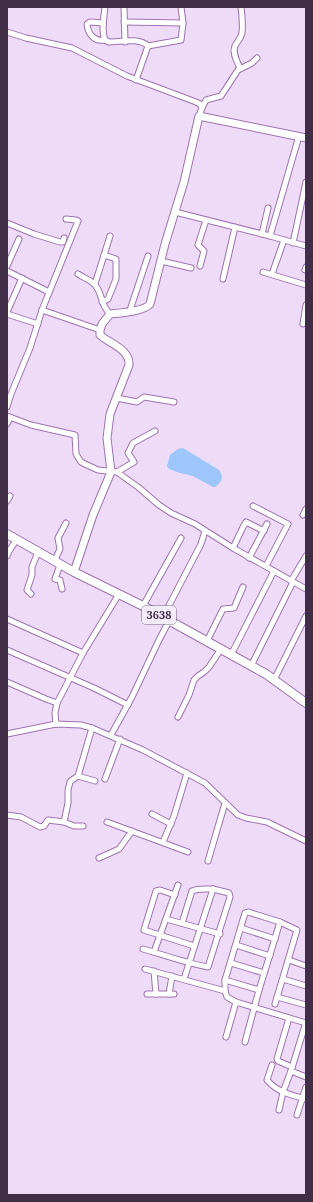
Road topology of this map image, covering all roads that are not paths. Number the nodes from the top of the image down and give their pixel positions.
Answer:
1 (105, 7) edge
2 (124, 7) edge
3 (181, 7) edge
4 (241, 7) edge
5 (124, 22) junction
6 (104, 23) junction
7 (182, 23) junction
8 (7, 32) edge
9 (105, 40) junction
10 (125, 42) junction
11 (148, 46) junction
12 (257, 58) dead end
13 (240, 68) junction
14 (136, 80) junction
15 (202, 108) junction
16 (199, 116) junction
17 (302, 137) edge
18 (306, 182) edge
19 (268, 208) dead end
20 (175, 212) junction
21 (66, 219) dead end
22 (206, 220) junction
23 (7, 223) edge
24 (235, 227) junction
25 (262, 234) junction
26 (110, 236) dead end
27 (270, 236) junction
28 (64, 238) dead end
29 (19, 239) dead end
30 (284, 240) junction
31 (293, 243) junction
32 (306, 246) edge
33 (104, 256) junction
34 (148, 256) dead end
35 (161, 261) junction
36 (7, 266) edge
37 (200, 266) dead end
38 (191, 268) dead end
39 (7, 271) edge
40 (263, 272) dead end
41 (78, 274) dead end
42 (272, 274) junction
43 (22, 278) junction
44 (223, 279) dead end
45 (95, 284) junction
46 (306, 285) edge
47 (49, 292) junction
48 (102, 302) junction
49 (306, 305) edge
50 (42, 310) junction
51 (130, 310) junction
52 (7, 313) edge
53 (110, 314) junction
54 (38, 324) junction
55 (303, 324) dead end
56 (100, 330) junction
57 (9, 393) edge
58 (117, 398) junction
59 (174, 402) dead end
60 (7, 407) edge
61 (8, 417) edge
62 (7, 424) edge
63 (155, 431) dead end
64 (114, 472) junction
65 (10, 496) dead end
66 (7, 502) edge
67 (253, 506) dead end
68 (306, 509) edge
69 (303, 515) dead end
70 (66, 523) dead end
71 (267, 524) dead end
72 (264, 530) junction
73 (205, 531) junction
74 (7, 534) edge
75 (181, 538) dead end
76 (17, 539) junction
77 (233, 548) junction
78 (41, 552) junction
79 (7, 556) edge
80 (306, 556) edge
81 (249, 558) junction
82 (58, 562) junction
83 (266, 566) junction
84 (274, 571) junction
85 (74, 572) junction
86 (292, 581) junction
87 (243, 587) dead end
88 (62, 589) dead end
89 (306, 589) edge
90 (31, 594) dead end
91 (119, 594) junction
92 (143, 606) junction
93 (306, 616) edge
94 (7, 619) edge
95 (166, 619) junction
96 (207, 641) junction
97 (221, 649) junction
98 (7, 650) edge
99 (84, 653) junction
100 (231, 655) junction
101 (251, 666) junction
102 (70, 678) junction
103 (274, 680) junction
104 (7, 682) edge
105 (57, 702) junction
106 (306, 703) edge
107 (128, 705) junction
108 (178, 717) dead end
109 (56, 724) junction
110 (92, 728) junction
111 (7, 734) edge
112 (111, 735) junction
113 (120, 739) junction
114 (187, 774) junction
115 (78, 776) junction
116 (105, 779) dead end
117 (95, 781) dead end
118 (225, 803) junction
119 (152, 814) dead end
120 (7, 815) edge
121 (64, 822) junction
122 (107, 822) dead end
123 (170, 824) junction
124 (84, 826) dead end
125 (132, 831) junction
126 (306, 841) edge
127 (163, 842) junction
128 (188, 852) dead end
129 (100, 858) dead end
130 (208, 861) dead end
131 (178, 885) dead end
132 (213, 889) junction
133 (175, 895) junction
134 (166, 919) junction
135 (280, 922) junction
136 (182, 923) junction
137 (241, 928) junction
138 (200, 929) junction
139 (220, 934) junction
140 (160, 935) junction
141 (275, 939) junction
142 (236, 945) junction
143 (194, 946) junction
144 (143, 949) dead end
145 (154, 952) junction
146 (270, 956) junction
147 (289, 960) junction
148 (189, 962) junction
149 (231, 963) junction
150 (306, 966) edge
151 (145, 969) dead end
152 (154, 971) junction
153 (264, 973) junction
154 (172, 976) junction
155 (283, 979) junction
156 (184, 980) junction
157 (225, 980) junction
158 (306, 986) edge
159 (259, 990) junction
160 (225, 991) junction
161 (147, 994) dead end
162 (156, 994) junction
163 (278, 997) junction
164 (236, 1002) junction
165 (275, 1004) dead end
166 (306, 1005) edge
167 (254, 1007) junction
168 (289, 1018) junction
169 (306, 1023) edge
170 (226, 1037) dead end
171 (245, 1042) dead end
172 (304, 1043) edge
173 (272, 1066) dead end
174 (292, 1069) junction
175 (306, 1077) edge
176 (306, 1087) edge
177 (283, 1092) junction
178 (304, 1098) edge
179 (278, 1110) dead end
180 (297, 1115) dead end

1 - 6 street
2 - 5 street
3 - 7 street
4 - 13 street
5 - 7 street
5 - 10 street
6 - 9 street
6 - 9 street
7 - 11 street
8 - 14 street
9 - 10 street
10 - 11 street
11 - 14 street
12 - 13 street
13 - 15 street
14 - 15 street
15 - 16 street
16 - 17 street
16 - 20 street
17 - 27 street
18 - 31 street
19 - 25 street
20 - 22 street
20 - 35 street
21 - 47 street
22 - 24 street
22 - 37 street
23 - 28 street
24 - 25 street
24 - 44 street
25 - 27 street
26 - 33 street
27 - 30 street
29 - 36 street
30 - 31 street
30 - 42 street
31 - 32 street
33 - 45 street
33 - 48 street
34 - 51 street
35 - 38 street
35 - 51 street
39 - 43 street
40 - 42 street
41 - 45 street
42 - 46 street
43 - 47 street
43 - 52 street
45 - 48 street
47 - 50 street
48 - 53 street
49 - 55 street
50 - 54 street
50 - 56 street
51 - 53 street
52 - 54 street
53 - 56 street
54 - 57 street
56 - 58 street
57 - 60 street
58 - 59 street
58 - 64 street
61 - 62 street
61 - 64 street
63 - 64 street
64 - 73 street
64 - 85 street
65 - 66 street
67 - 83 street
68 - 69 street
70 - 82 street
71 - 72 street
72 - 77 street
72 - 81 street
73 - 77 street
73 - 95 street
74 - 76 main road, 3638
75 - 92 street
76 - 78 main road, 3638
76 - 79 street
77 - 81 street
78 - 82 main road, 3638
78 - 90 street
80 - 86 street
81 - 83 street
82 - 85 main road, 3638
82 - 88 street
83 - 84 street
84 - 86 street
84 - 100 street
85 - 91 main road, 3638
86 - 89 street
86 - 101 street
87 - 96 street
91 - 92 main road, 3638
91 - 99 street
92 - 95 main road, 3638
93 - 103 street
94 - 99 street
95 - 96 main road, 3638
95 - 107 street
96 - 97 main road, 3638
97 - 100 main road, 3638
97 - 108 street
98 - 102 street
99 - 102 street
100 - 101 main road, 3638
101 - 103 main road, 3638
102 - 105 street
102 - 107 street
103 - 106 main road, 3638
104 - 105 street
105 - 109 street
107 - 112 street
109 - 110 street
109 - 111 street
110 - 112 street
110 - 115 street
112 - 113 street
113 - 114 street
113 - 116 street
114 - 118 street
114 - 123 street
115 - 117 street
115 - 121 street
118 - 126 street
118 - 130 street
119 - 123 street
120 - 121 street
121 - 124 street
122 - 125 street
123 - 127 street
125 - 127 street
125 - 129 street
127 - 128 street
131 - 133 street
132 - 136 street
132 - 138 street
132 - 139 street
133 - 134 street
133 - 140 street
134 - 136 street
134 - 140 street
135 - 137 street
135 - 141 street
135 - 147 street
136 - 138 street
137 - 141 street
137 - 142 street
138 - 139 street
138 - 143 street
139 - 148 street
140 - 143 street
140 - 145 street
141 - 146 street
142 - 146 street
142 - 149 street
143 - 148 street
144 - 145 street
145 - 148 street
146 - 153 street
147 - 150 street
147 - 155 street
148 - 156 street
149 - 153 street
149 - 157 street
151 - 152 street
152 - 154 street
152 - 162 street
153 - 159 street
154 - 156 street
154 - 162 street
155 - 158 street
155 - 163 street
156 - 160 street
157 - 159 street
157 - 160 street
159 - 167 street
160 - 164 street
161 - 162 street
163 - 165 street
163 - 166 street
164 - 167 street
164 - 170 street
167 - 168 street
167 - 171 street
168 - 169 street
168 - 174 street
169 - 172 street
172 - 174 street
173 - 177 street
174 - 175 street
174 - 177 street
176 - 178 street
177 - 178 street
177 - 179 street
178 - 180 street

